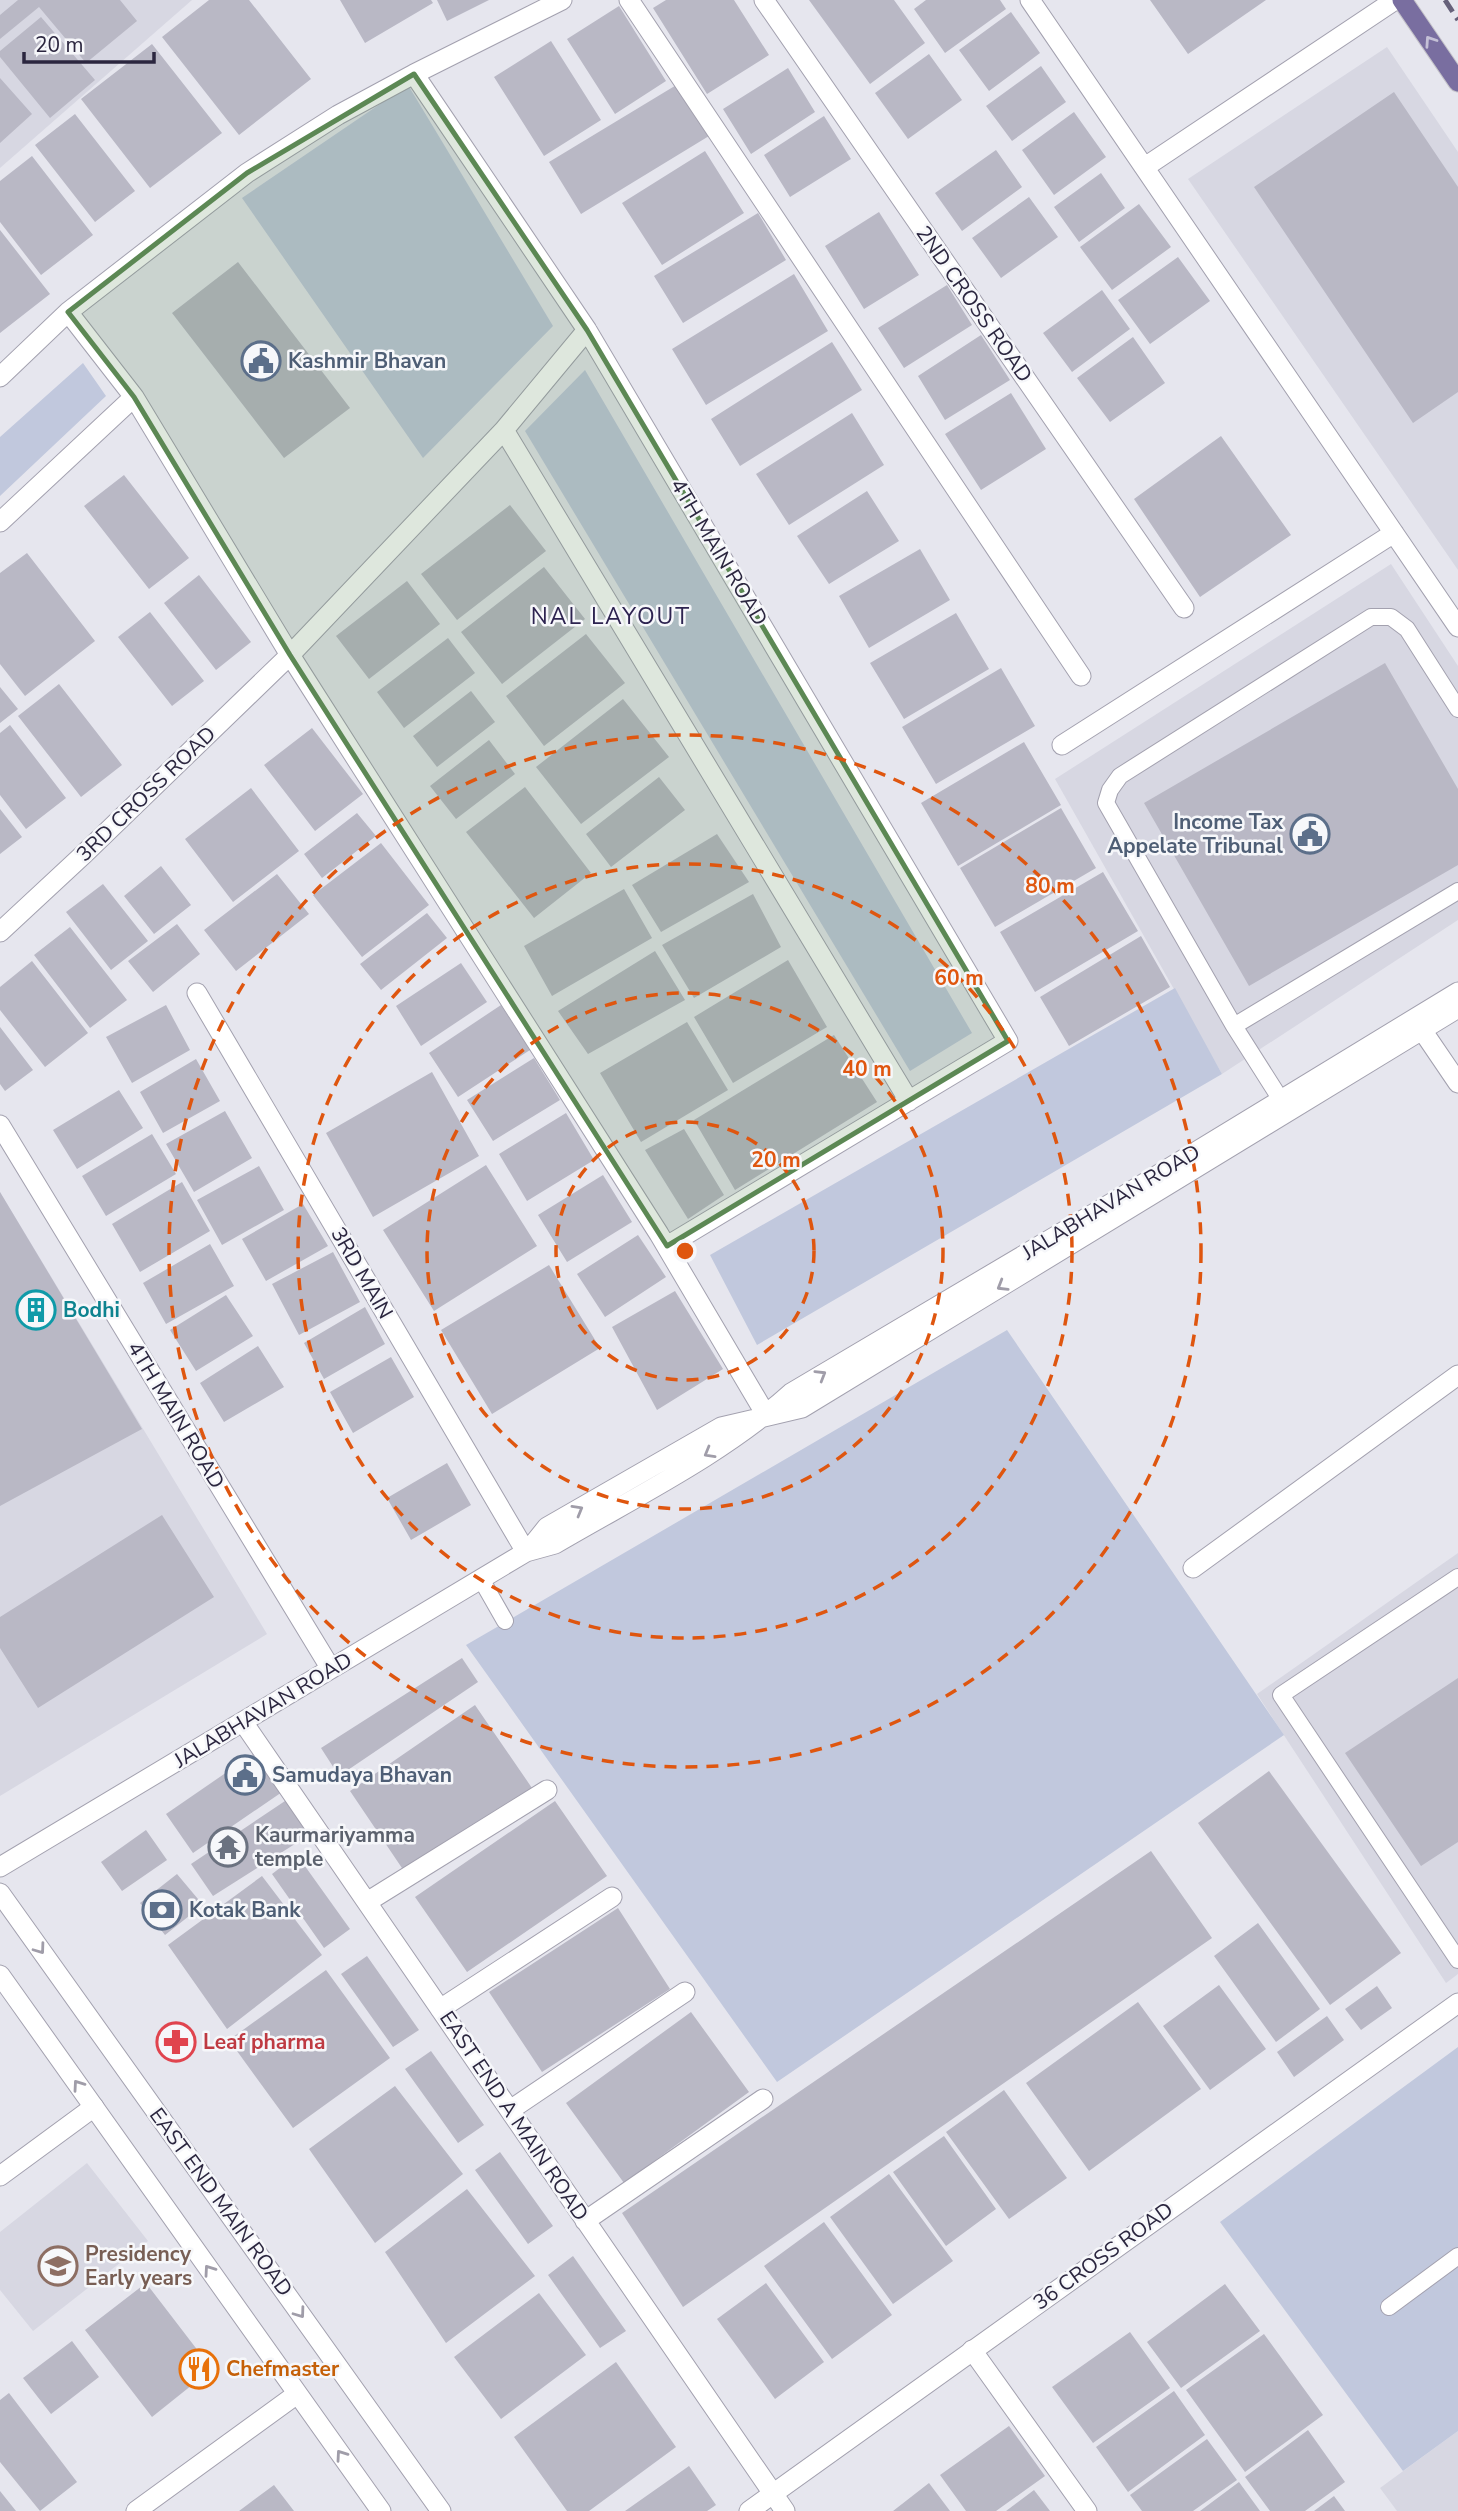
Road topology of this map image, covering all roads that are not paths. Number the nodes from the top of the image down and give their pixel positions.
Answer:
1 (562, 0) edge
2 (629, 0) edge
3 (764, 0) edge
4 (1030, 0) edge
5 (1395, 0) edge
6 (1402, 0) edge
7 (414, 74) junction
8 (1458, 82) edge
9 (1145, 167) junction
10 (68, 312) junction
11 (587, 330) junction
12 (0, 377) edge
13 (134, 397) junction
14 (504, 430) junction
15 (0, 522) edge
16 (1394, 533) junction
17 (1184, 608) dead end
18 (1458, 627) edge
19 (290, 655) junction
20 (1081, 676) dead end
21 (1458, 709) edge
22 (1062, 745) dead end
23 (1458, 891) edge
24 (0, 932) edge
25 (1458, 992) edge
26 (197, 993) dead end
27 (1458, 1008) edge
28 (1234, 1026) junction
29 (1422, 1030) junction
30 (1458, 1083) edge
31 (1281, 1100) junction
32 (909, 1101) junction
33 (0, 1125) edge
34 (667, 1246) junction
35 (1458, 1375) edge
36 (766, 1415) junction
37 (526, 1552) junction
38 (1193, 1568) dead end
39 (1458, 1577) edge
40 (481, 1579) junction
41 (505, 1621) dead end
42 (331, 1669) junction
43 (243, 1722) junction
44 (547, 1790) dead end
45 (0, 1867) edge
46 (0, 1893) edge
47 (612, 1897) dead end
48 (367, 1902) junction
49 (1458, 1960) edge
50 (0, 1976) edge
51 (685, 1992) dead end
52 (1458, 2003) edge
53 (440, 2008) junction
54 (763, 2099) dead end
55 (93, 2107) junction
56 (510, 2110) junction
57 (0, 2176) edge
58 (585, 2221) junction
59 (1458, 2256) edge
60 (1389, 2307) dead end
61 (972, 2350) junction
62 (298, 2394) junction
63 (773, 2494) junction
64 (136, 2511) edge
65 (381, 2511) edge
66 (441, 2511) edge
67 (749, 2511) edge
68 (785, 2511) edge
69 (1087, 2511) edge

1 - 7 street
2 - 20 street
3 - 17 street, 2ND CROSS ROAD
4 - 9 street
5 - 9 street
8 -> 6 main road
7 - 10 street
7 - 11 street, 4TH MAIN ROAD
9 - 16 street
10 - 12 street
10 - 13 street
11 - 14 street, 3RD CROSS ROAD
11 - 32 street, 4TH MAIN ROAD
13 - 15 street
13 - 19 street
14 - 19 street, 3RD CROSS ROAD
14 - 32 street
16 - 18 street
16 - 22 street
19 - 24 street, 3RD CROSS ROAD
19 - 34 street
21 - 28 lane
23 - 28 lane
25 - 31 street, JALABHAVAN ROAD
26 - 37 street, 3RD MAIN
27 - 29 street, JALABHAVAN ROAD
28 - 31 lane
29 - 30 street
29 -> 36 street, JALABHAVAN ROAD
36 -> 31 street, JALABHAVAN ROAD
32 - 34 street
33 - 42 street, 4TH MAIN ROAD
34 - 36 street
35 - 38 street
36 - 37 street, JALABHAVAN ROAD
37 - 40 street, JALABHAVAN ROAD
39 - 49 lane
40 - 41 lane
40 - 42 street, JALABHAVAN ROAD
42 - 43 street, JALABHAVAN ROAD
43 - 45 street, JALABHAVAN ROAD
43 - 48 street, EAST END A MAIN ROAD
44 - 48 street
46 -> 66 street, EAST END MAIN ROAD
47 - 53 street
48 - 53 street, EAST END A MAIN ROAD
55 -> 50 street
51 - 56 street
52 - 61 street, 36 CROSS ROAD
53 - 56 street, EAST END A MAIN ROAD
54 - 58 street
55 - 57 street
62 -> 55 street
56 - 58 street, EAST END A MAIN ROAD
58 - 63 street, EAST END A MAIN ROAD
59 - 60 lane
61 - 63 street, 36 CROSS ROAD
61 - 69 street
62 - 64 street
65 -> 62 street
63 - 67 street, 36 CROSS ROAD
63 - 68 street, EAST END A MAIN ROAD

